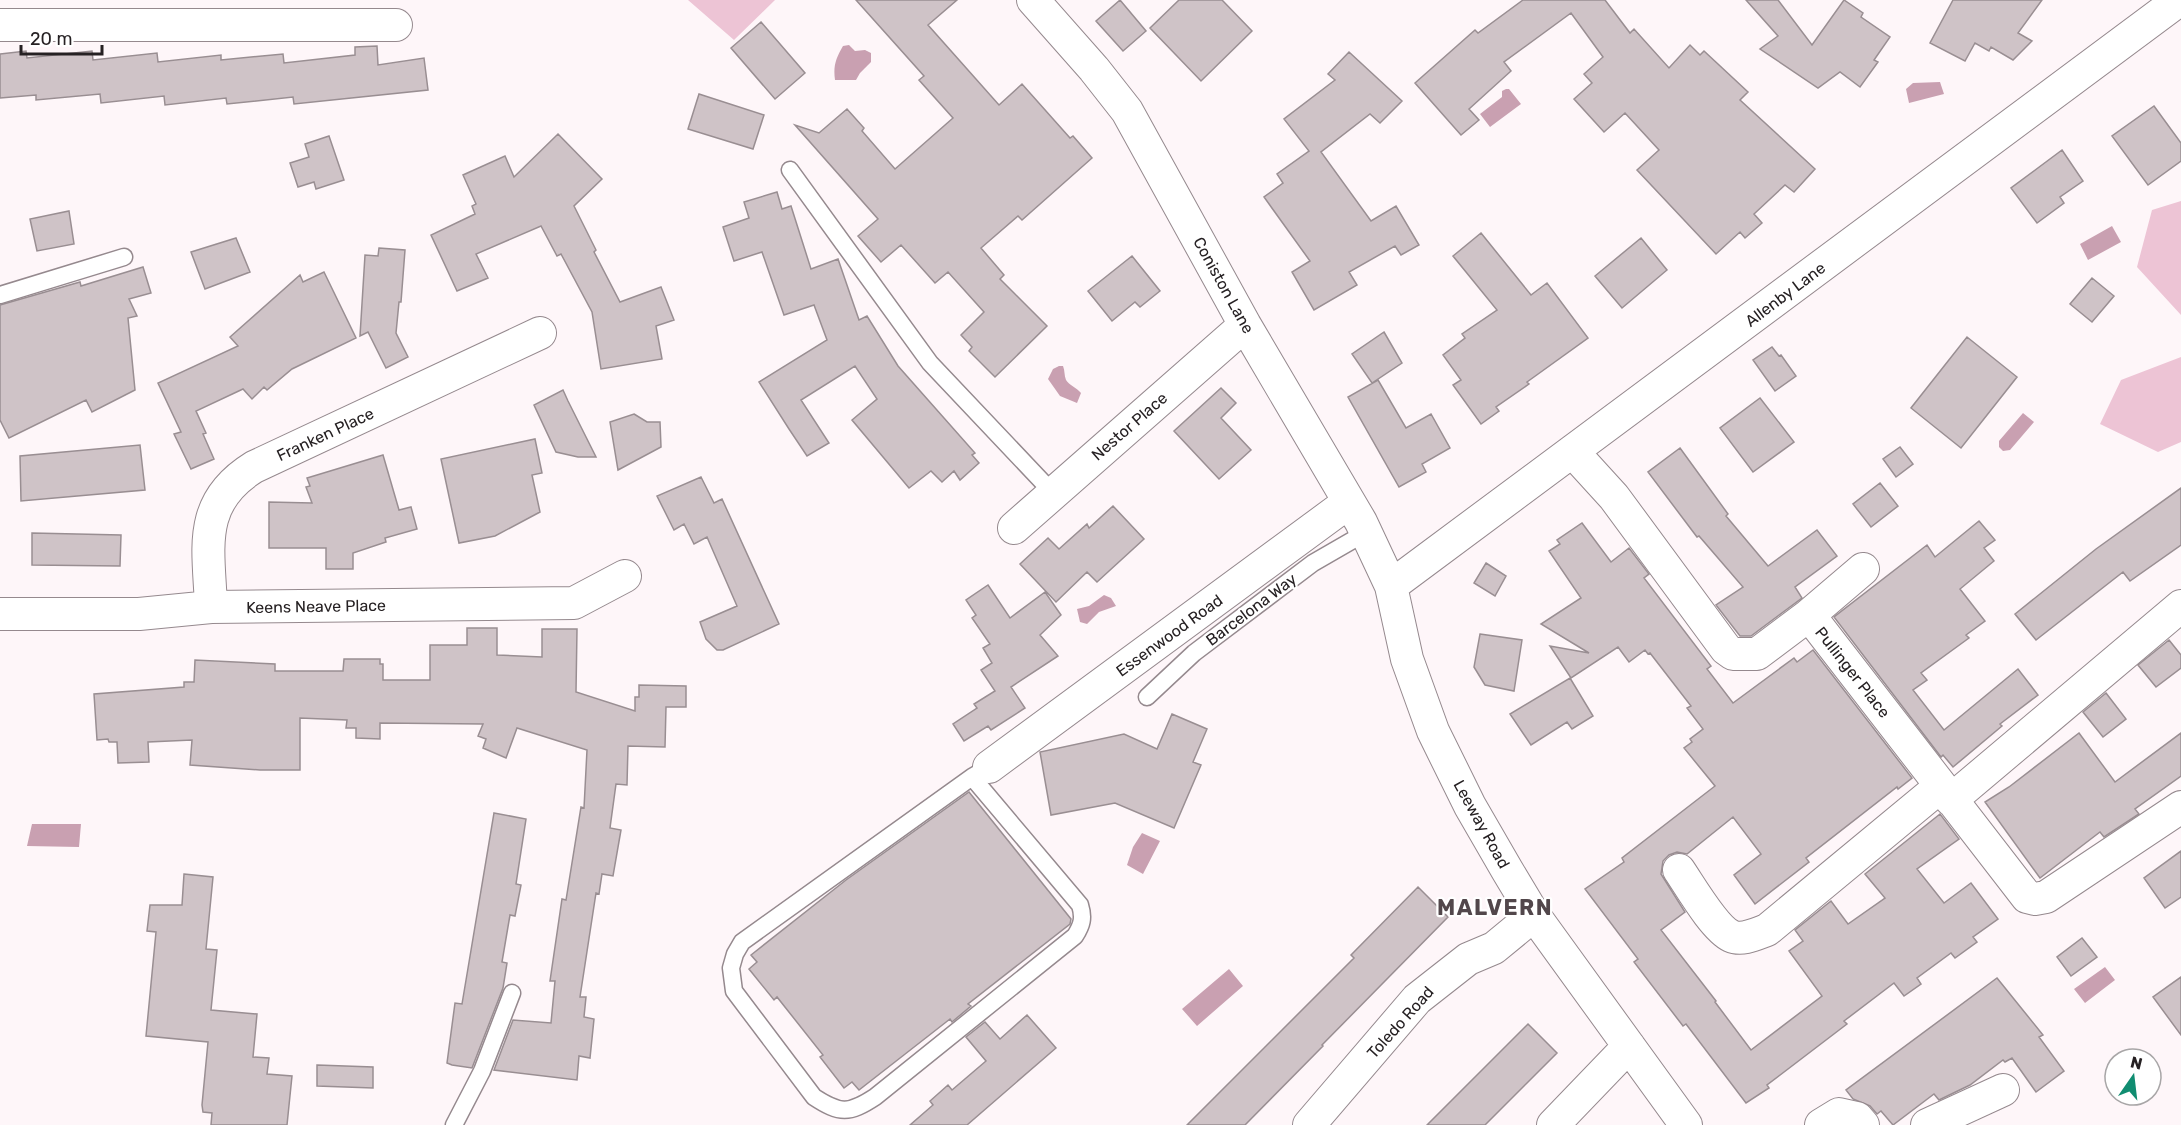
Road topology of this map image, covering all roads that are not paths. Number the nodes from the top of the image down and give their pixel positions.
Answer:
1 (1033, 0) edge
2 (2179, 0) edge
3 (0, 25) edge
4 (396, 25) dead end
5 (790, 170) dead end
6 (124, 257) dead end
7 (0, 295) edge
8 (1245, 325) junction
9 (540, 333) dead end
10 (1573, 452) junction
11 (1053, 493) junction
12 (1348, 502) junction
13 (1014, 528) dead end
14 (1365, 533) junction
15 (1863, 569) dead end
16 (625, 576) dead end
17 (1391, 586) junction
18 (2181, 606) edge
19 (212, 607) junction
20 (0, 614) edge
21 (1809, 615) junction
22 (1147, 697) dead end
23 (981, 772) junction
24 (1946, 793) junction
25 (2181, 807) edge
26 (1679, 870) dead end
27 (1533, 915) junction
28 (512, 993) dead end
29 (1629, 1046) junction
30 (2003, 1090) dead end
31 (454, 1125) edge
32 (1309, 1125) edge
33 (1553, 1125) edge
34 (1686, 1125) edge
35 (1821, 1125) edge
36 (1863, 1125) edge
37 (1928, 1125) edge

1 - 8 street, Coniston Lane
2 - 10 street, Allenby Lane
3 - 4 street
5 - 11 lane
6 - 7 lane
8 - 11 street, Nestor Place
8 - 12 street, Coniston Lane
9 - 19 street, Franken Place
10 - 17 street, Allenby Lane
10 - 21 street, Pullinger Place
11 - 13 street, Nestor Place
12 - 14 street, Coniston Lane
12 - 23 street, Essenwood Road
14 - 17 street, Coniston Lane
14 - 22 lane, Barcelona Way
15 - 21 street
16 - 19 street, Keens Neave Place
17 - 27 street, Leeway Road
18 - 24 street
19 - 20 street, Keens Neave Place
21 - 24 street, Pullinger Place
23 - 23 lane
24 - 25 street, Pullinger Place
24 - 26 street
27 - 29 street, Leeway Road
27 - 32 street, Toledo Road
28 - 31 lane
29 - 33 street
29 - 34 street, Leeway Road
30 - 37 street
35 - 36 street

